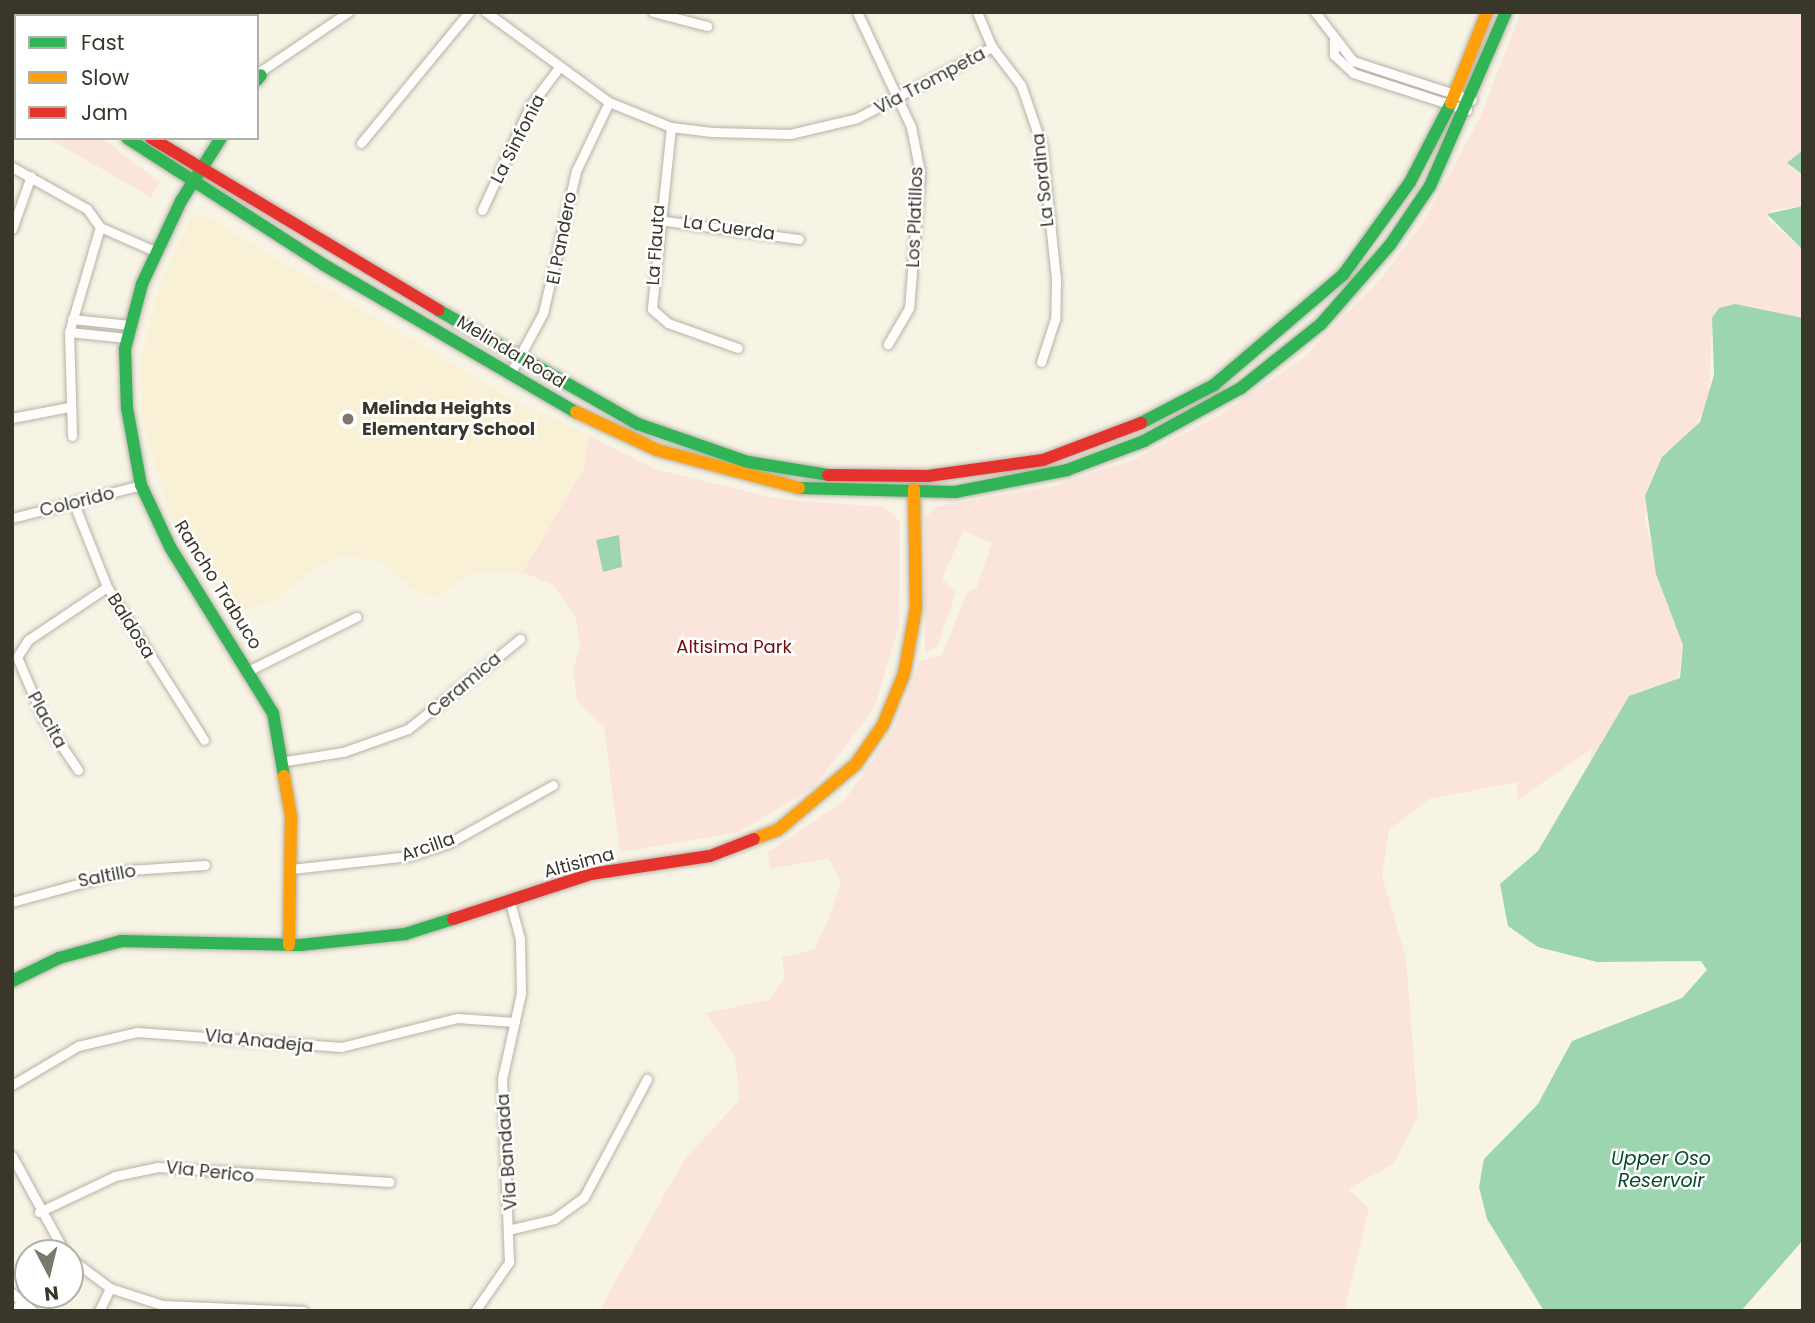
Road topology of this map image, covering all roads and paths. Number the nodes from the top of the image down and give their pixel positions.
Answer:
1 (348, 12) edge
2 (469, 12) edge
3 (486, 12) edge
4 (653, 12) edge
5 (857, 12) edge
6 (977, 12) edge
7 (1315, 12) edge
8 (1487, 12) edge
9 (1506, 12) edge
10 (707, 26) dead end
11 (992, 47) junction
12 (558, 70) junction
13 (259, 74) edge
14 (1452, 99) junction
15 (609, 102) junction
16 (897, 102) junction
17 (1469, 105) junction
18 (671, 127) junction
19 (130, 140) edge
20 (154, 140) edge
21 (220, 140) edge
22 (361, 143) dead end
23 (12, 167) edge
24 (202, 173) junction
25 (31, 176) junction
26 (192, 185) junction
27 (482, 210) dead end
28 (658, 220) junction
29 (100, 227) junction
30 (12, 229) edge
31 (799, 239) dead end
32 (155, 251) junction
33 (72, 319) junction
34 (129, 331) junction
35 (69, 332) junction
36 (888, 344) dead end
37 (738, 348) dead end
38 (519, 358) junction
39 (1041, 362) dead end
40 (511, 372) junction
41 (69, 407) junction
42 (12, 418) edge
43 (72, 436) dead end
44 (914, 476) junction
45 (141, 485) junction
46 (914, 495) junction
47 (74, 504) junction
48 (12, 518) edge
49 (107, 587) junction
50 (356, 617) dead end
51 (520, 639) dead end
52 (250, 670) junction
53 (204, 740) dead end
54 (286, 761) junction
55 (78, 770) dead end
56 (553, 785) dead end
57 (205, 865) dead end
58 (291, 869) junction
59 (12, 902) edge
60 (510, 902) junction
61 (289, 945) junction
62 (12, 980) edge
63 (515, 1022) junction
64 (647, 1079) dead end
65 (12, 1086) edge
66 (12, 1156) edge
67 (390, 1182) dead end
68 (39, 1212) junction
69 (512, 1229) junction
70 (56, 1239) edge
71 (84, 1268) edge
72 (110, 1288) junction
73 (99, 1311) edge
74 (303, 1311) edge
75 (475, 1311) edge

1 - 13 street
2 - 22 street
3 - 12 street, Via Trompeta
4 - 10 street
5 - 16 street, Los Platillos
6 - 11 street, La Sordina
7 - 14 street
8 - 14 main road, Melinda Road
9 - 17 main road, Melinda Road
11 - 16 street, Via Trompeta
11 - 39 street, La Sordina
12 - 15 street, Via Trompeta
12 - 27 street, La Sinfonia
14 - 17 street
14 - 44 main road, Melinda Road
15 - 18 street, Via Trompeta
15 - 38 street, El Pandero
16 - 18 street, Via Trompeta
16 - 36 street, Los Platillos
17 - 46 main road, Melinda Road
18 - 28 street, La Flauta
19 - 26 main road, Melinda Road
20 - 24 main road, Melinda Road
21 - 24 main road, Rancho Trabuco
23 - 25 street
24 - 26 main road, Rancho Trabuco
24 - 38 main road, Melinda Road
25 - 29 street
25 - 30 street
26 - 32 main road, Rancho Trabuco
26 - 40 main road, Melinda Road
28 - 31 street, La Cuerda
28 - 37 street, La Flauta
29 - 32 street
29 - 33 street
32 - 34 main road, Rancho Trabuco
33 - 34 street
33 - 35 street
34 - 35 street
34 - 45 main road, Rancho Trabuco
35 - 41 street
38 - 40 street, El Pandero
38 - 44 main road, Melinda Road
40 - 46 main road, Melinda Road
41 - 42 street
41 - 43 street
44 - 46 main road, Altisima
45 - 47 street, Colorido
45 - 52 main road, Rancho Trabuco
46 - 60 main road, Altisima
47 - 48 street, Colorido
47 - 49 street, Baldosa
49 - 53 street, Baldosa
49 - 55 street, Placita
50 - 52 street
51 - 54 street, Ceramica
52 - 54 main road, Rancho Trabuco
54 - 58 main road, Rancho Trabuco
56 - 58 street, Arcilla
57 - 59 street, Saltillo
58 - 61 main road, Rancho Trabuco
60 - 61 main road, Altisima
60 - 63 street, Via Bandada
61 - 62 main road, Altisima
63 - 65 street, Via Anadeja
63 - 69 street, Via Bandada
64 - 69 street
66 - 68 street
67 - 68 street, Via Perico
68 - 70 street
69 - 75 street, Via Bandada
71 - 72 street
72 - 73 street
72 - 74 street

